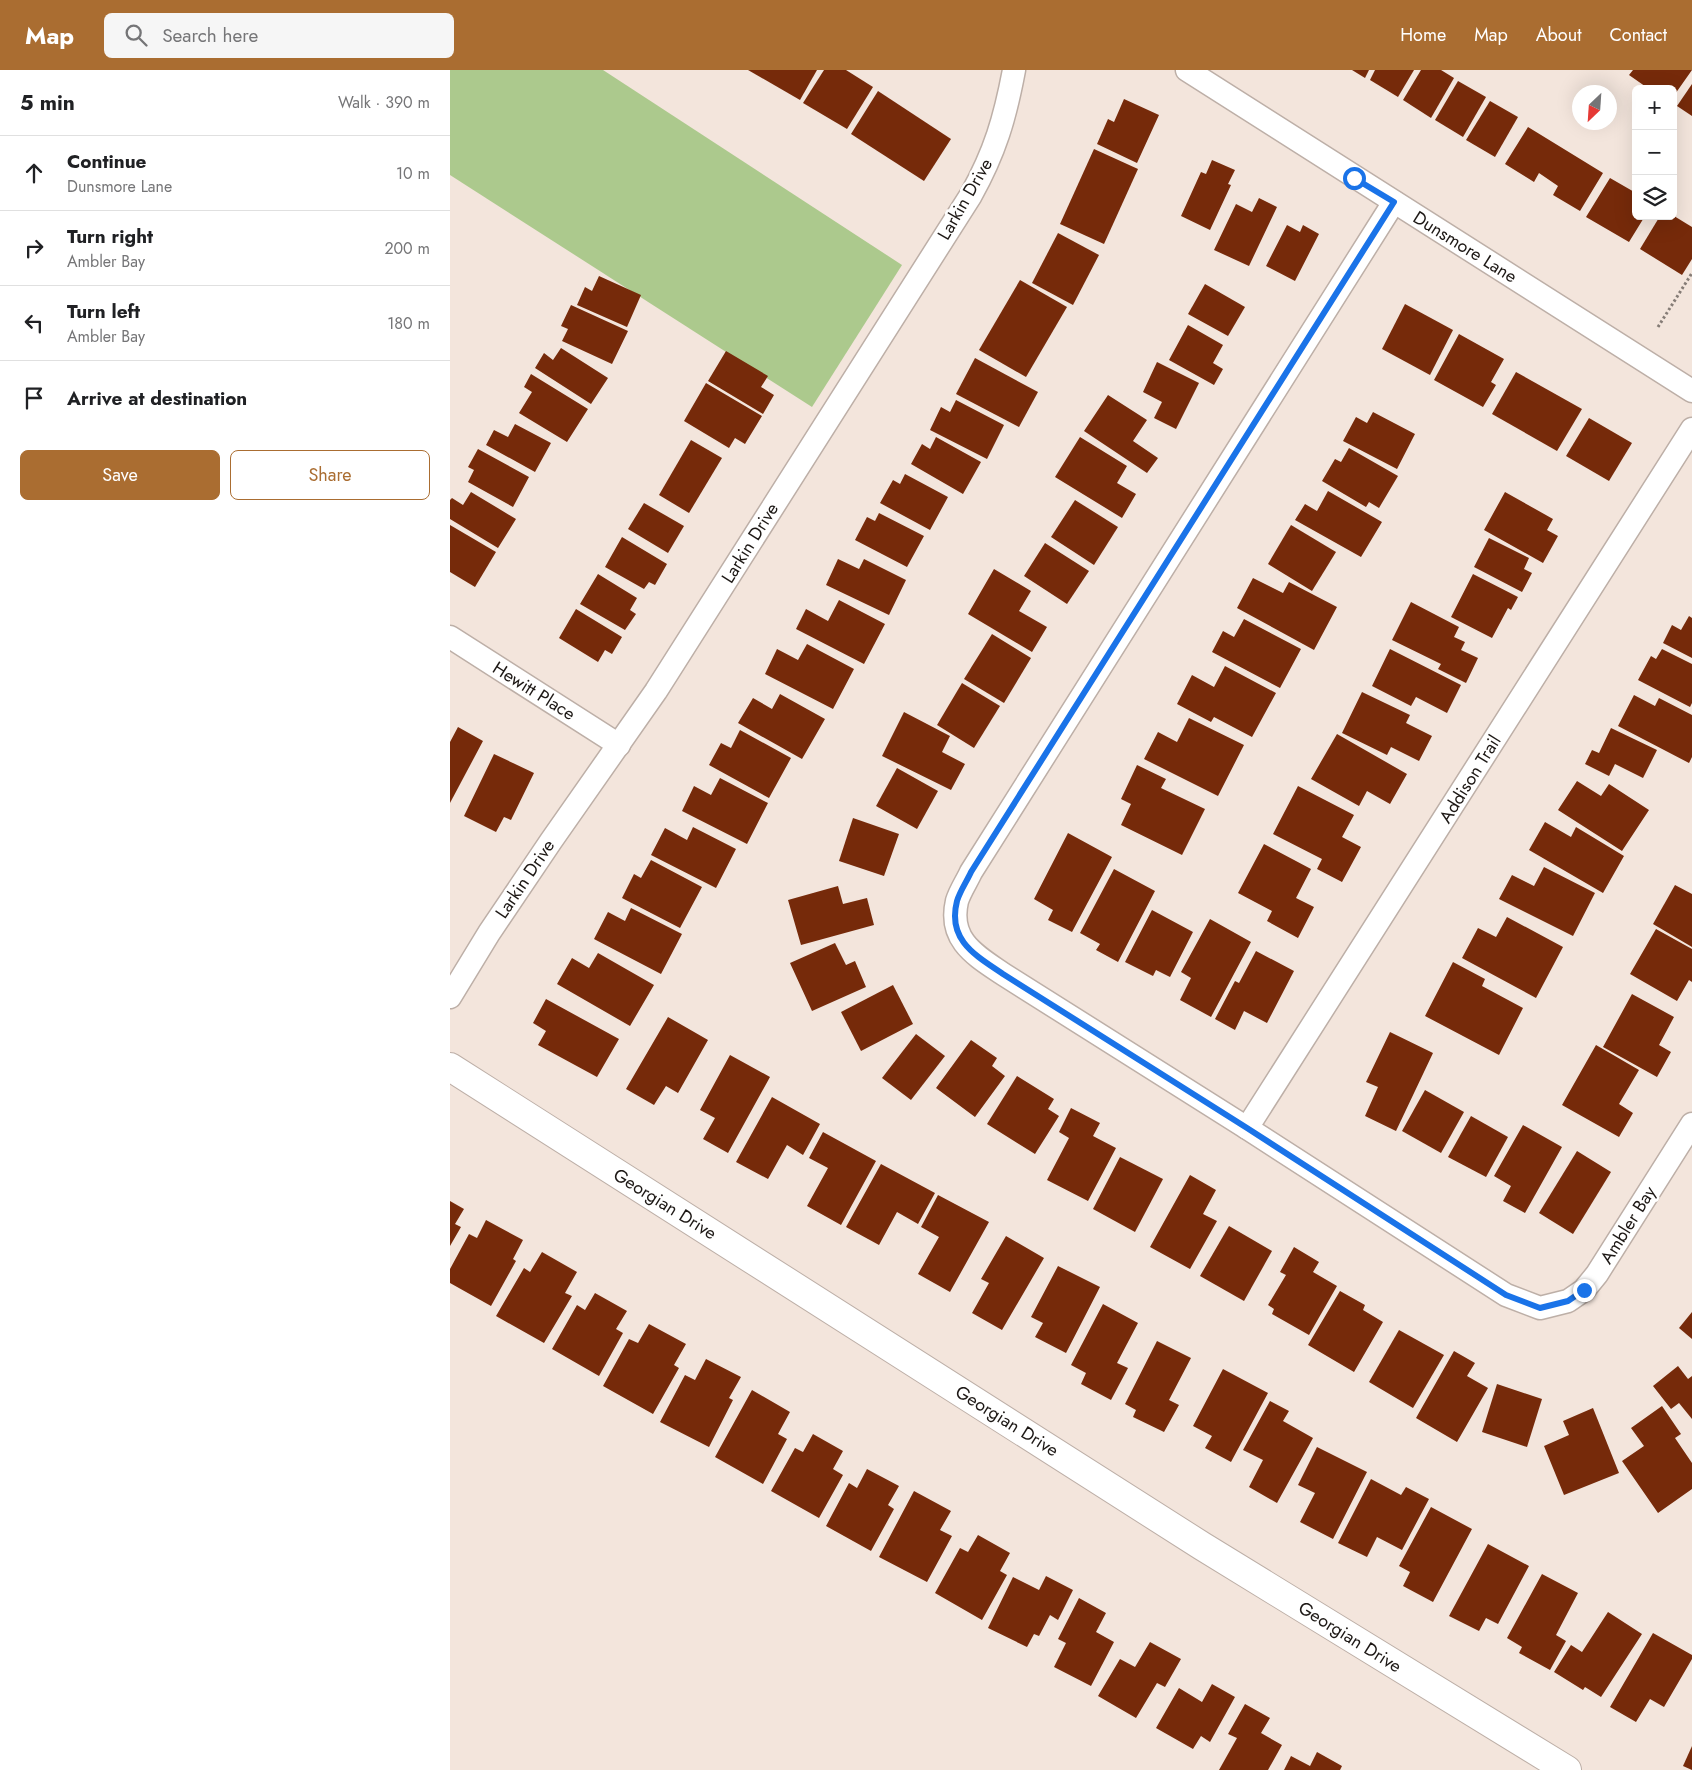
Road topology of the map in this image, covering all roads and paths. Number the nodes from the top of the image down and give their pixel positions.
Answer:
1 (1014, 70) edge
2 (1188, 70) edge
3 (1394, 202) junction
4 (1692, 273) edge
5 (1658, 327) dead end
6 (1692, 390) edge
7 (1692, 429) edge
8 (450, 637) edge
9 (619, 745) junction
10 (450, 997) edge
11 (450, 1067) edge
12 (1692, 1124) edge
13 (1247, 1128) junction
14 (1567, 1770) edge

1 - 9 street, Larkin Drive
2 - 3 street, Dunsmore Lane
3 - 6 street, Dunsmore Lane
3 - 13 street, Ambler Bay
4 - 5 path
7 - 13 street, Addison Trail
8 - 9 street, Hewitt Place
9 - 10 street, Larkin Drive
11 - 14 main road, Georgian Drive
12 - 13 street, Ambler Bay

